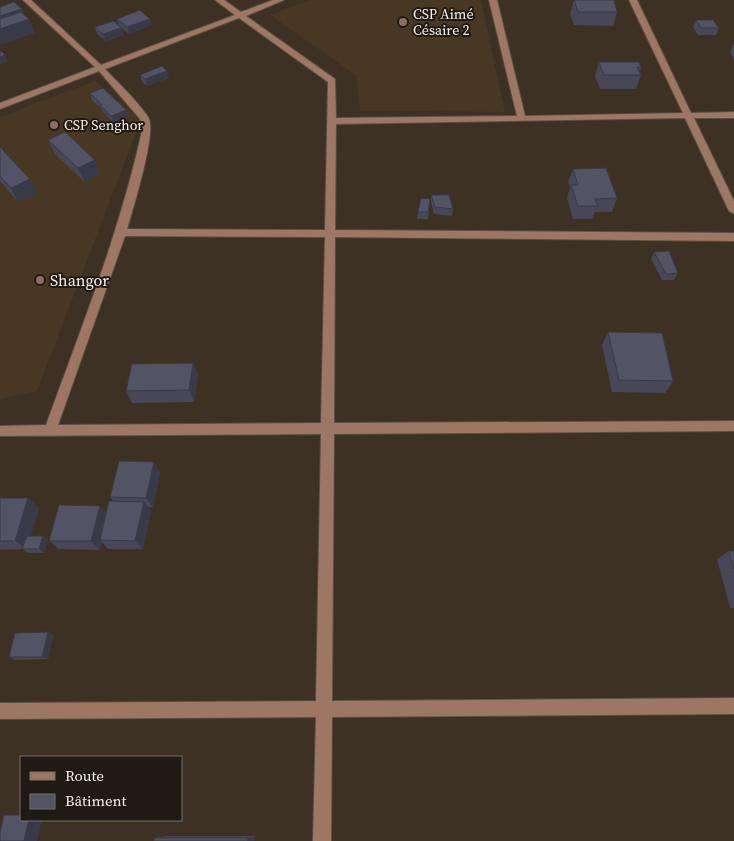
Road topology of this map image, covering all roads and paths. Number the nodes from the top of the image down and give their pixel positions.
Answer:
1 (27, 0) edge
2 (219, 0) edge
3 (280, 0) edge
4 (493, 0) edge
5 (633, 0) edge
6 (241, 15) junction
7 (100, 68) junction
8 (0, 106) edge
9 (734, 115) edge
10 (689, 116) junction
11 (522, 118) junction
12 (331, 121) junction
13 (734, 210) edge
14 (121, 232) junction
15 (330, 234) junction
16 (734, 237) edge
17 (734, 426) edge
18 (328, 429) junction
19 (0, 431) edge
20 (50, 431) junction
21 (734, 706) edge
22 (324, 709) junction
23 (0, 711) edge
24 (322, 841) edge

1 - 7 street
2 - 6 street
3 - 6 street
4 - 11 street
5 - 10 street
6 - 7 street
6 - 12 street
7 - 8 street
7 - 14 street
9 - 10 street
10 - 11 street
10 - 13 street
11 - 12 street
12 - 15 street
14 - 15 street
14 - 20 street
15 - 16 street
15 - 18 street
17 - 18 street
18 - 20 street
18 - 22 street
19 - 20 street
21 - 22 street
22 - 23 street
22 - 24 street

